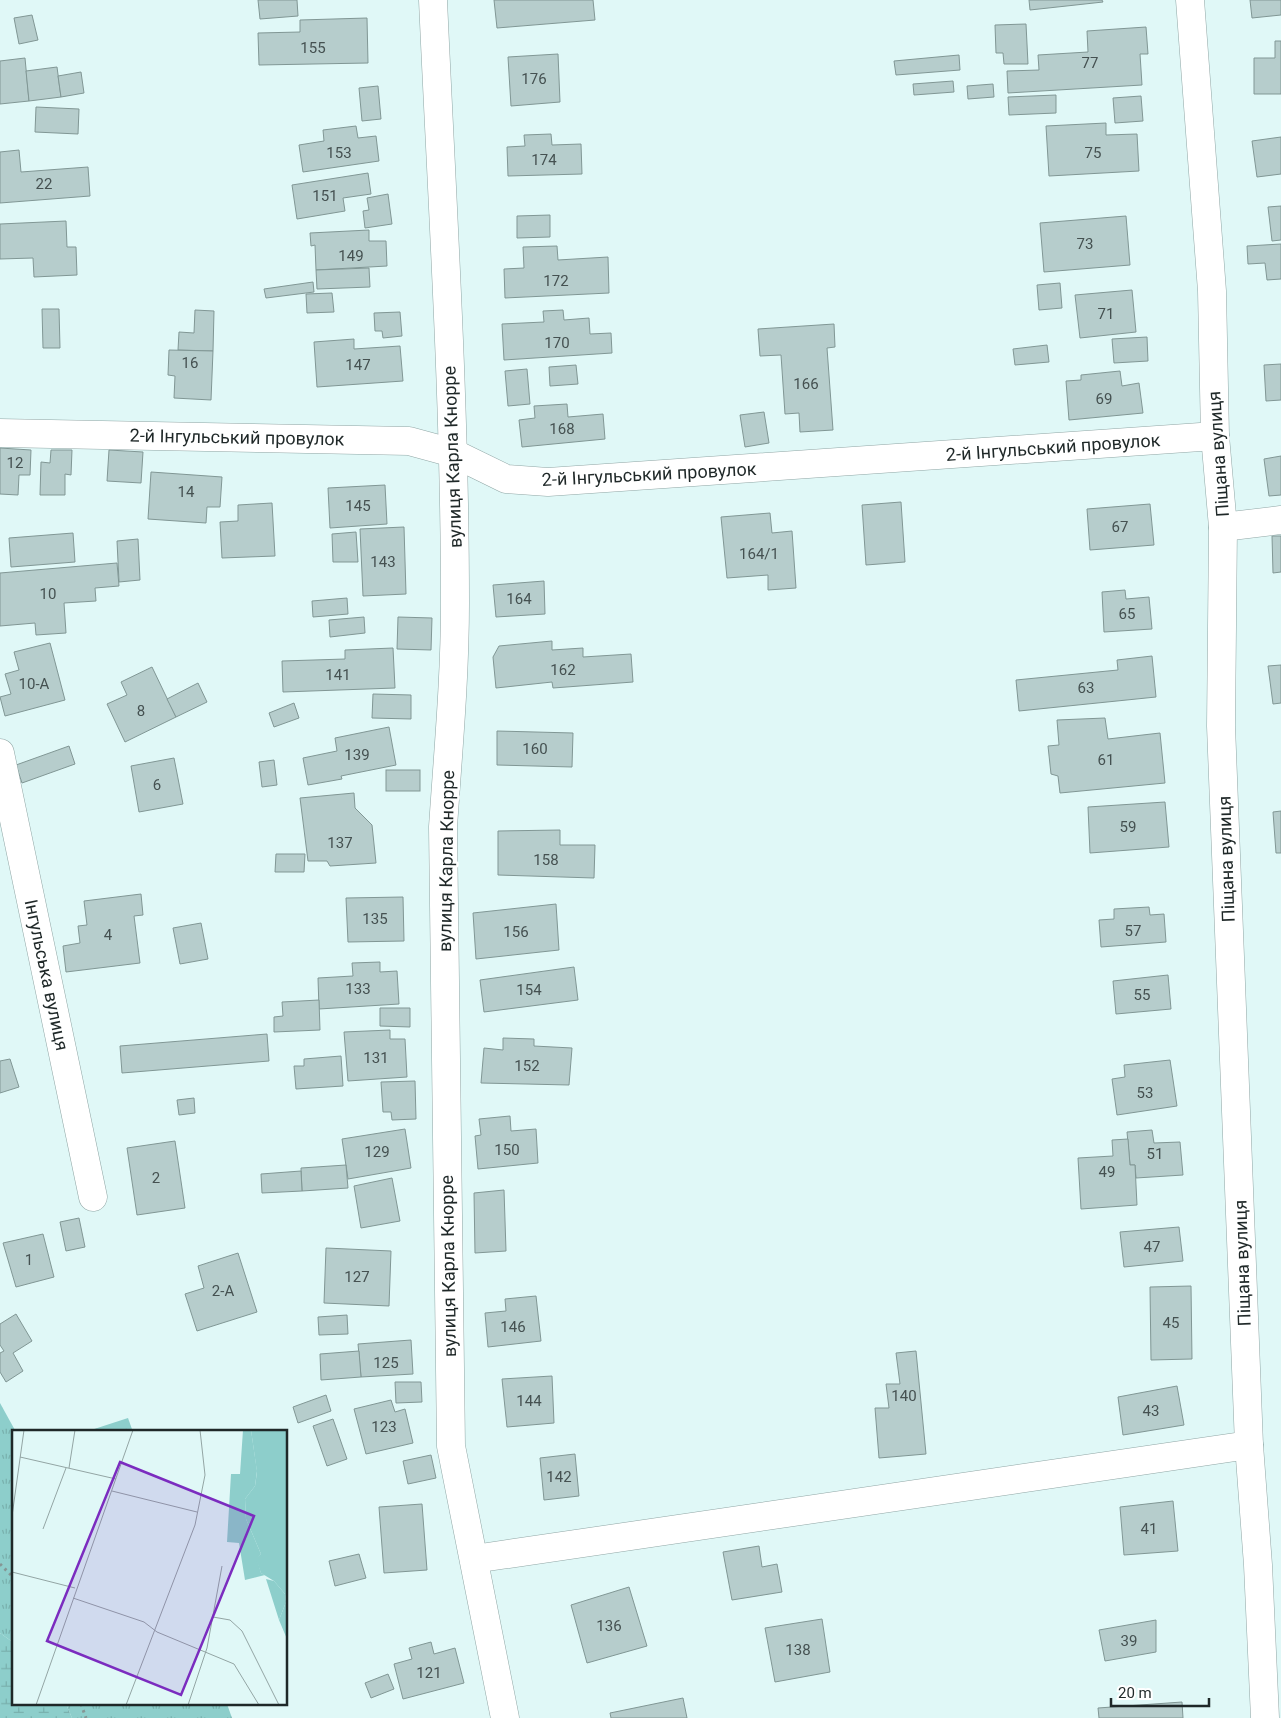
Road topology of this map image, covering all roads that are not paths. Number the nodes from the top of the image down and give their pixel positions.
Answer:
1 (433, 0) edge
2 (1190, 0) edge
3 (0, 433) edge
4 (1214, 436) junction
5 (452, 453) junction
6 (1281, 520) edge
7 (1223, 527) junction
8 (0, 753) edge
9 (93, 1197) dead end
10 (1249, 1445) junction
11 (474, 1559) junction
12 (1269, 1564) edge
13 (505, 1718) edge
14 (1265, 1718) edge

1 - 5 street, вулиця Карла Кнорре
2 - 4 street, Піщана вулиця
3 - 5 street, 2-й Інгульський провулок
4 - 5 street, 2-й Інгульський провулок
4 - 7 street, Піщана вулиця
5 - 11 street, вулиця Карла Кнорре
6 - 7 street
7 - 10 street, Піщана вулиця
8 - 9 street, Інгульська вулиця
10 - 11 street
10 - 12 street, Піщана вулиця
11 - 13 street, вулиця Карла Кнорре
12 - 14 street, Піщана вулиця

